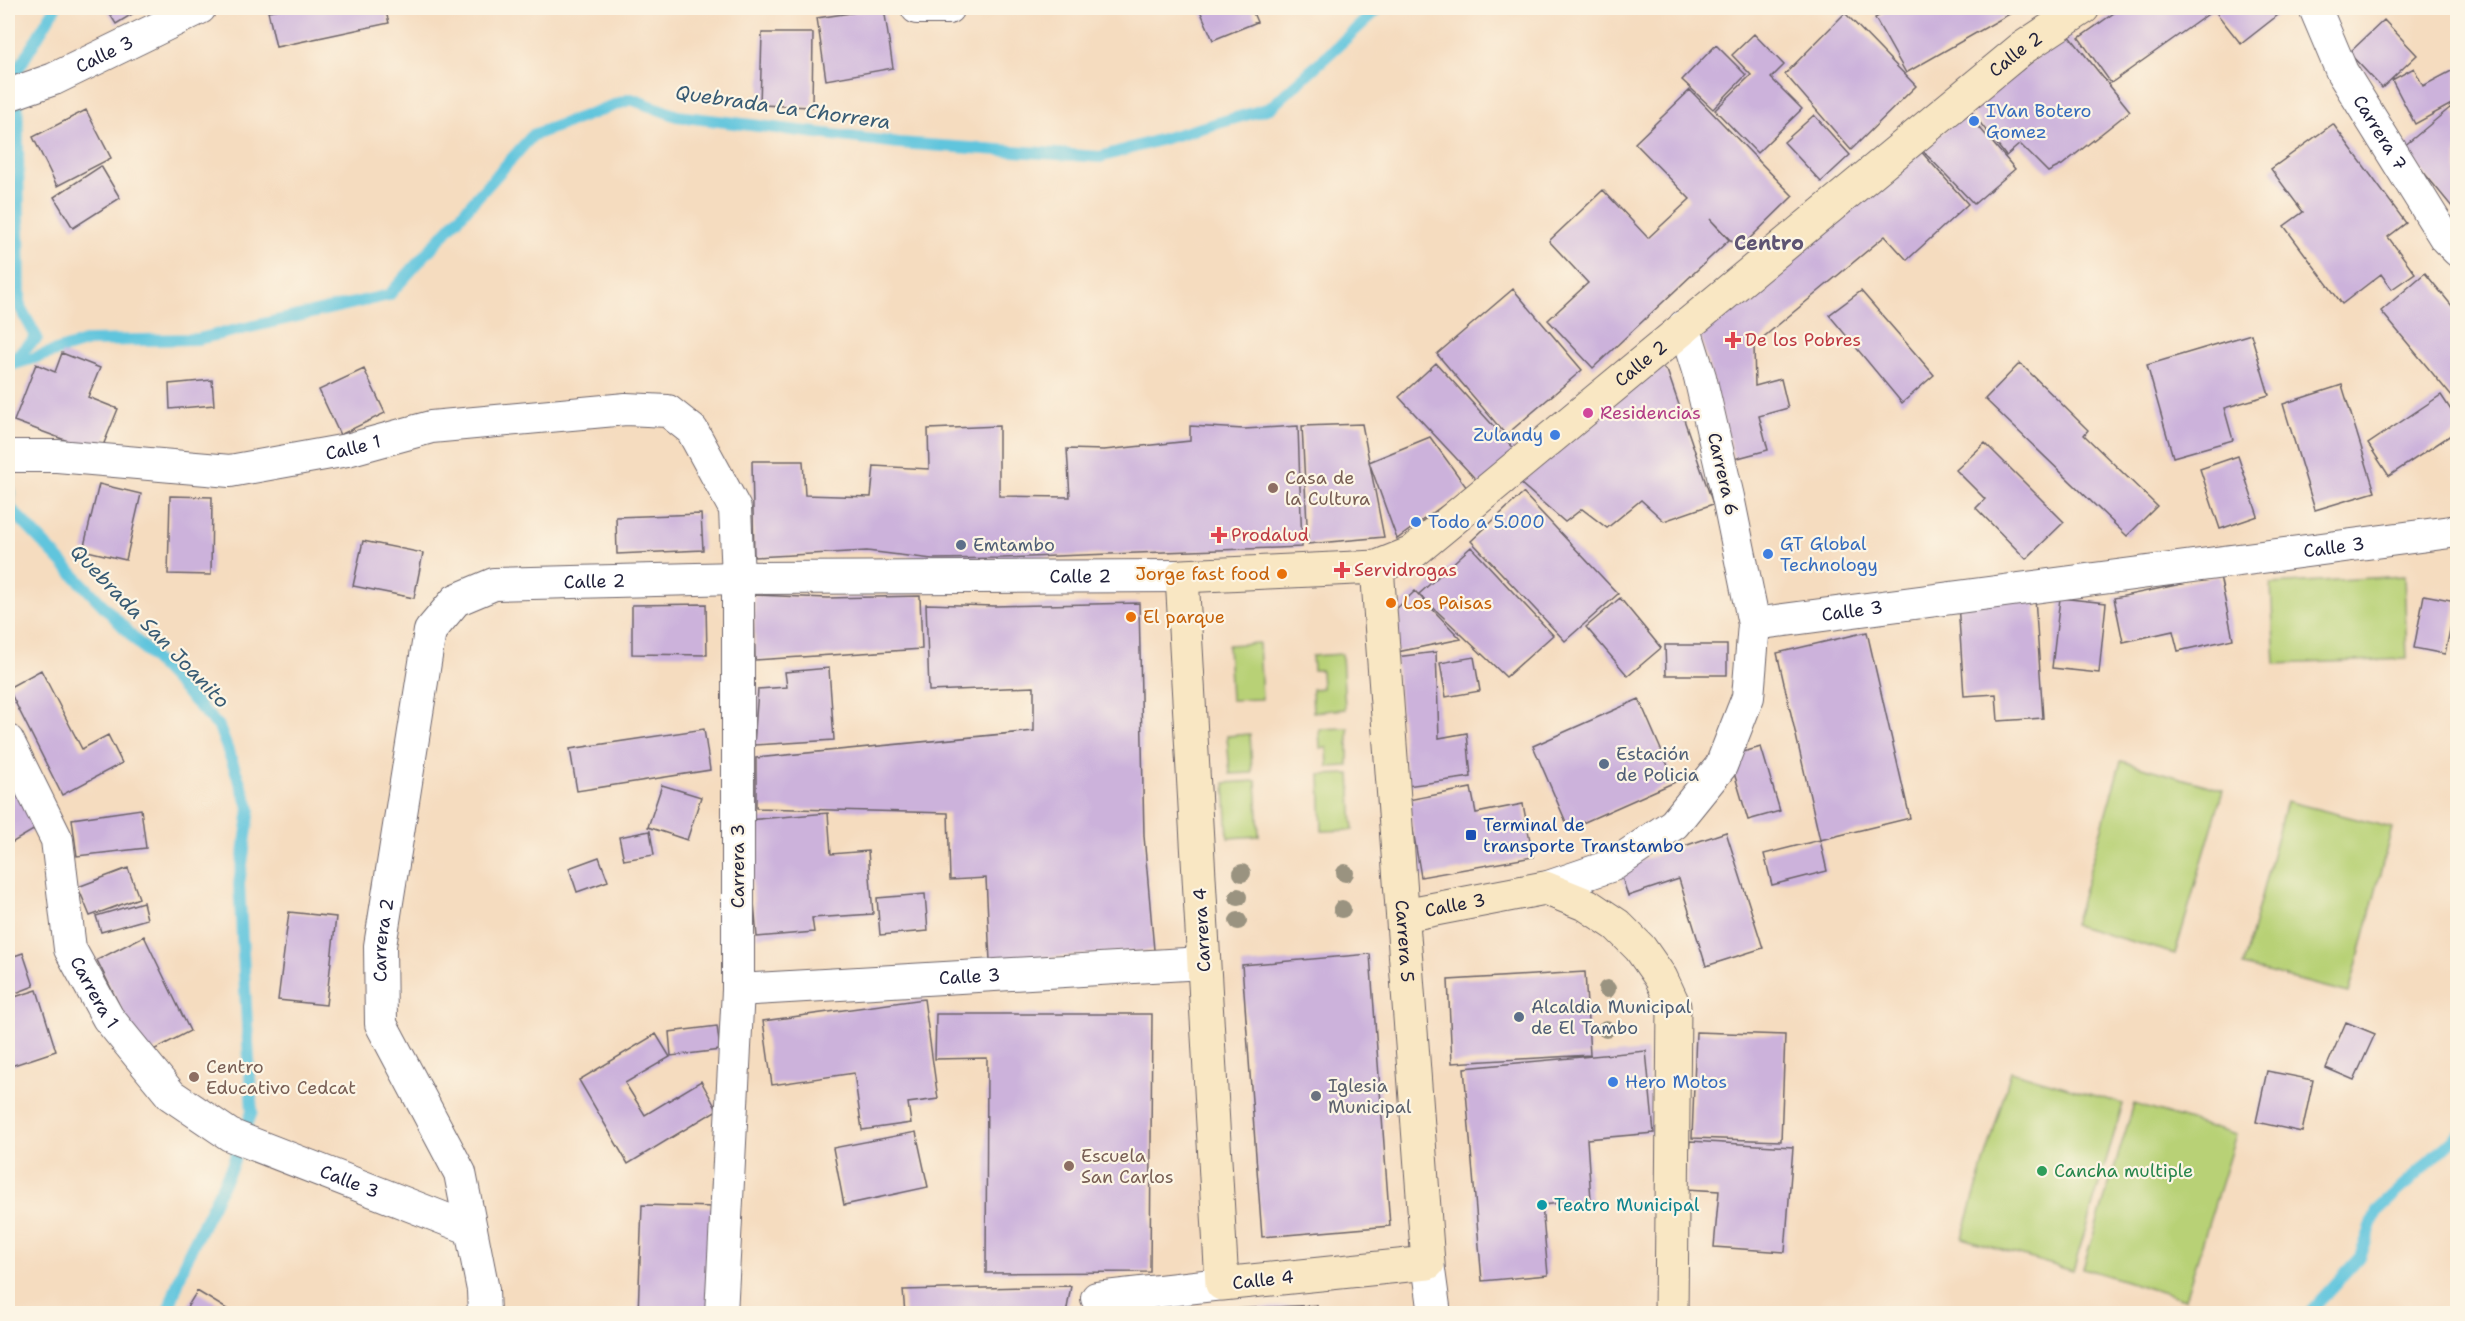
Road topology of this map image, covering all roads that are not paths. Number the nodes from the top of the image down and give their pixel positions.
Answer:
1 (200, 8) edge
2 (917, 8) edge
3 (948, 8) edge
4 (2083, 8) edge
5 (2315, 8) edge
6 (8, 95) edge
7 (2457, 251) edge
8 (1684, 326) junction
9 (692, 430) joint
10 (8, 456) edge
11 (2457, 531) edge
12 (1377, 567) junction
13 (1182, 576) junction
14 (738, 578) junction
15 (494, 584) joint
16 (1754, 624) junction
17 (8, 741) edge
18 (1545, 888) junction
19 (1404, 915) junction
20 (1203, 963) junction
21 (738, 990) junction
22 (244, 1139) joint
23 (471, 1229) junction
24 (1428, 1263) junction
25 (1222, 1284) junction
26 (1097, 1298) dead end
27 (484, 1314) edge
28 (721, 1314) edge
29 (1435, 1314) edge
30 (1671, 1314) edge

1 - 6 street, Calle 3
2 - 3 street
4 - 8 main road, Calle 2
5 - 7 street, Carrera 7
8 - 12 main road, Calle 2
8 - 16 street, Carrera 6
9 - 10 street, Calle 1
9 - 14 street, Carrera 3
11 - 16 street, Calle 3
12 - 13 main road, Calle 2
12 - 19 main road, Carrera 5
13 - 14 street, Calle 2
13 - 20 main road, Carrera 4
14 - 15 street, Calle 2
14 - 21 street, Carrera 3
15 - 23 street, Carrera 2
16 - 18 street, Calle 3
17 - 22 street, Carrera 1
18 - 19 main road, Calle 3
18 - 30 main road
19 - 24 main road, Carrera 5
20 - 21 street, Calle 3
20 - 25 main road, Carrera 4
21 - 28 street, Carrera 3
22 - 23 street, Calle 3
23 - 27 street, Carrera 2
24 - 25 main road, Calle 4
24 - 29 street, Carrera 5
25 - 26 street, Calle 4

